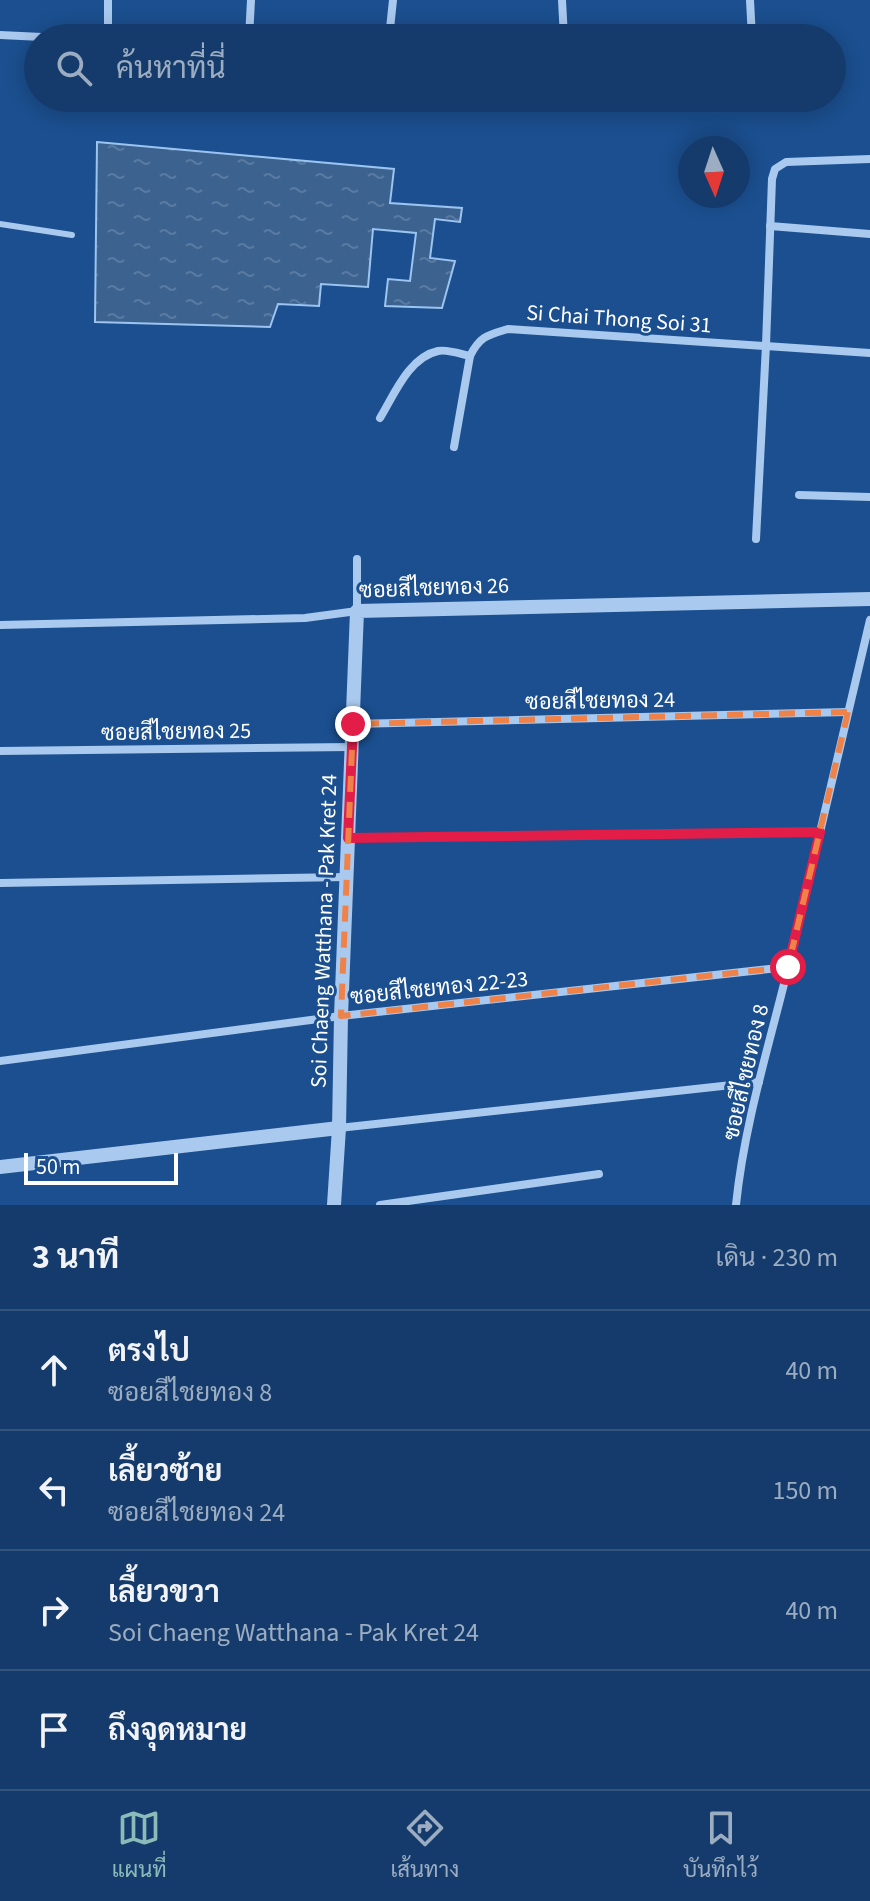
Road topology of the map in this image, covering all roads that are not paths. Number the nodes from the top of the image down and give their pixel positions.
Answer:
1 (108, 0) edge
2 (251, 0) edge
3 (393, 0) edge
4 (562, 0) edge
5 (750, 0) edge
6 (108, 24) edge
7 (250, 24) edge
8 (390, 24) edge
9 (563, 24) edge
10 (751, 24) edge
11 (0, 35) edge
12 (24, 36) edge
13 (870, 159) edge
14 (0, 224) edge
15 (770, 226) junction
16 (870, 234) edge
17 (72, 235) dead end
18 (766, 345) junction
19 (870, 353) edge
20 (470, 356) junction
21 (380, 418) dead end
22 (454, 447) dead end
23 (799, 495) dead end
24 (870, 497) edge
25 (756, 539) dead end
26 (357, 559) dead end
27 (870, 599) edge
28 (357, 611) junction
29 (870, 620) edge
30 (0, 625) edge
31 (848, 712) junction
32 (353, 724) junction
33 (352, 747) junction
34 (0, 751) edge
35 (820, 832) junction
36 (348, 838) junction
37 (347, 877) junction
38 (0, 883) edge
39 (788, 967) junction
40 (341, 1016) junction
41 (0, 1061) edge
42 (759, 1082) junction
43 (339, 1128) junction
44 (0, 1167) edge
45 (599, 1174) dead end
46 (334, 1205) edge
47 (380, 1205) edge
48 (736, 1205) edge

1 - 6 street
2 - 7 street
3 - 8 street
4 - 9 street
5 - 10 street
11 - 12 street
13 - 15 street
14 - 17 lane
15 - 16 street
15 - 18 street
18 - 19 street, Si Chai Thong Soi 31
18 - 20 street, Si Chai Thong Soi 31
18 - 25 street
20 - 21 street
20 - 22 street
23 - 24 street
26 - 28 street
27 - 28 street, ซอยสีไชยทอง 26
28 - 30 street, ซอยสีไชยทอง 26
28 - 32 street, Soi Chaeng Watthana - Pak Kret 24
29 - 31 street, ซอยสีไชยทอง 8
31 - 32 street, ซอยสีไชยทอง 24
31 - 35 street, ซอยสีไชยทอง 8
32 - 33 street, Soi Chaeng Watthana - Pak Kret 24
33 - 34 street, ซอยสีไชยทอง 25
33 - 36 street, Soi Chaeng Watthana - Pak Kret 24
35 - 36 street
35 - 39 street, ซอยสีไชยทอง 8
36 - 37 street, Soi Chaeng Watthana - Pak Kret 24
37 - 38 street
37 - 40 street, Soi Chaeng Watthana - Pak Kret 24
39 - 40 street, ซอยสีไชยทอง 22-23
39 - 42 street, ซอยสีไชยทอง 8
40 - 41 street, ซอยสีไชยทอง 22-23
40 - 43 street, Soi Chaeng Watthana - Pak Kret 24
42 - 43 street
42 - 48 street, ซอยสีไชยทอง 8
43 - 44 street
43 - 46 street, Soi Chaeng Watthana - Pak Kret 24
45 - 47 street

